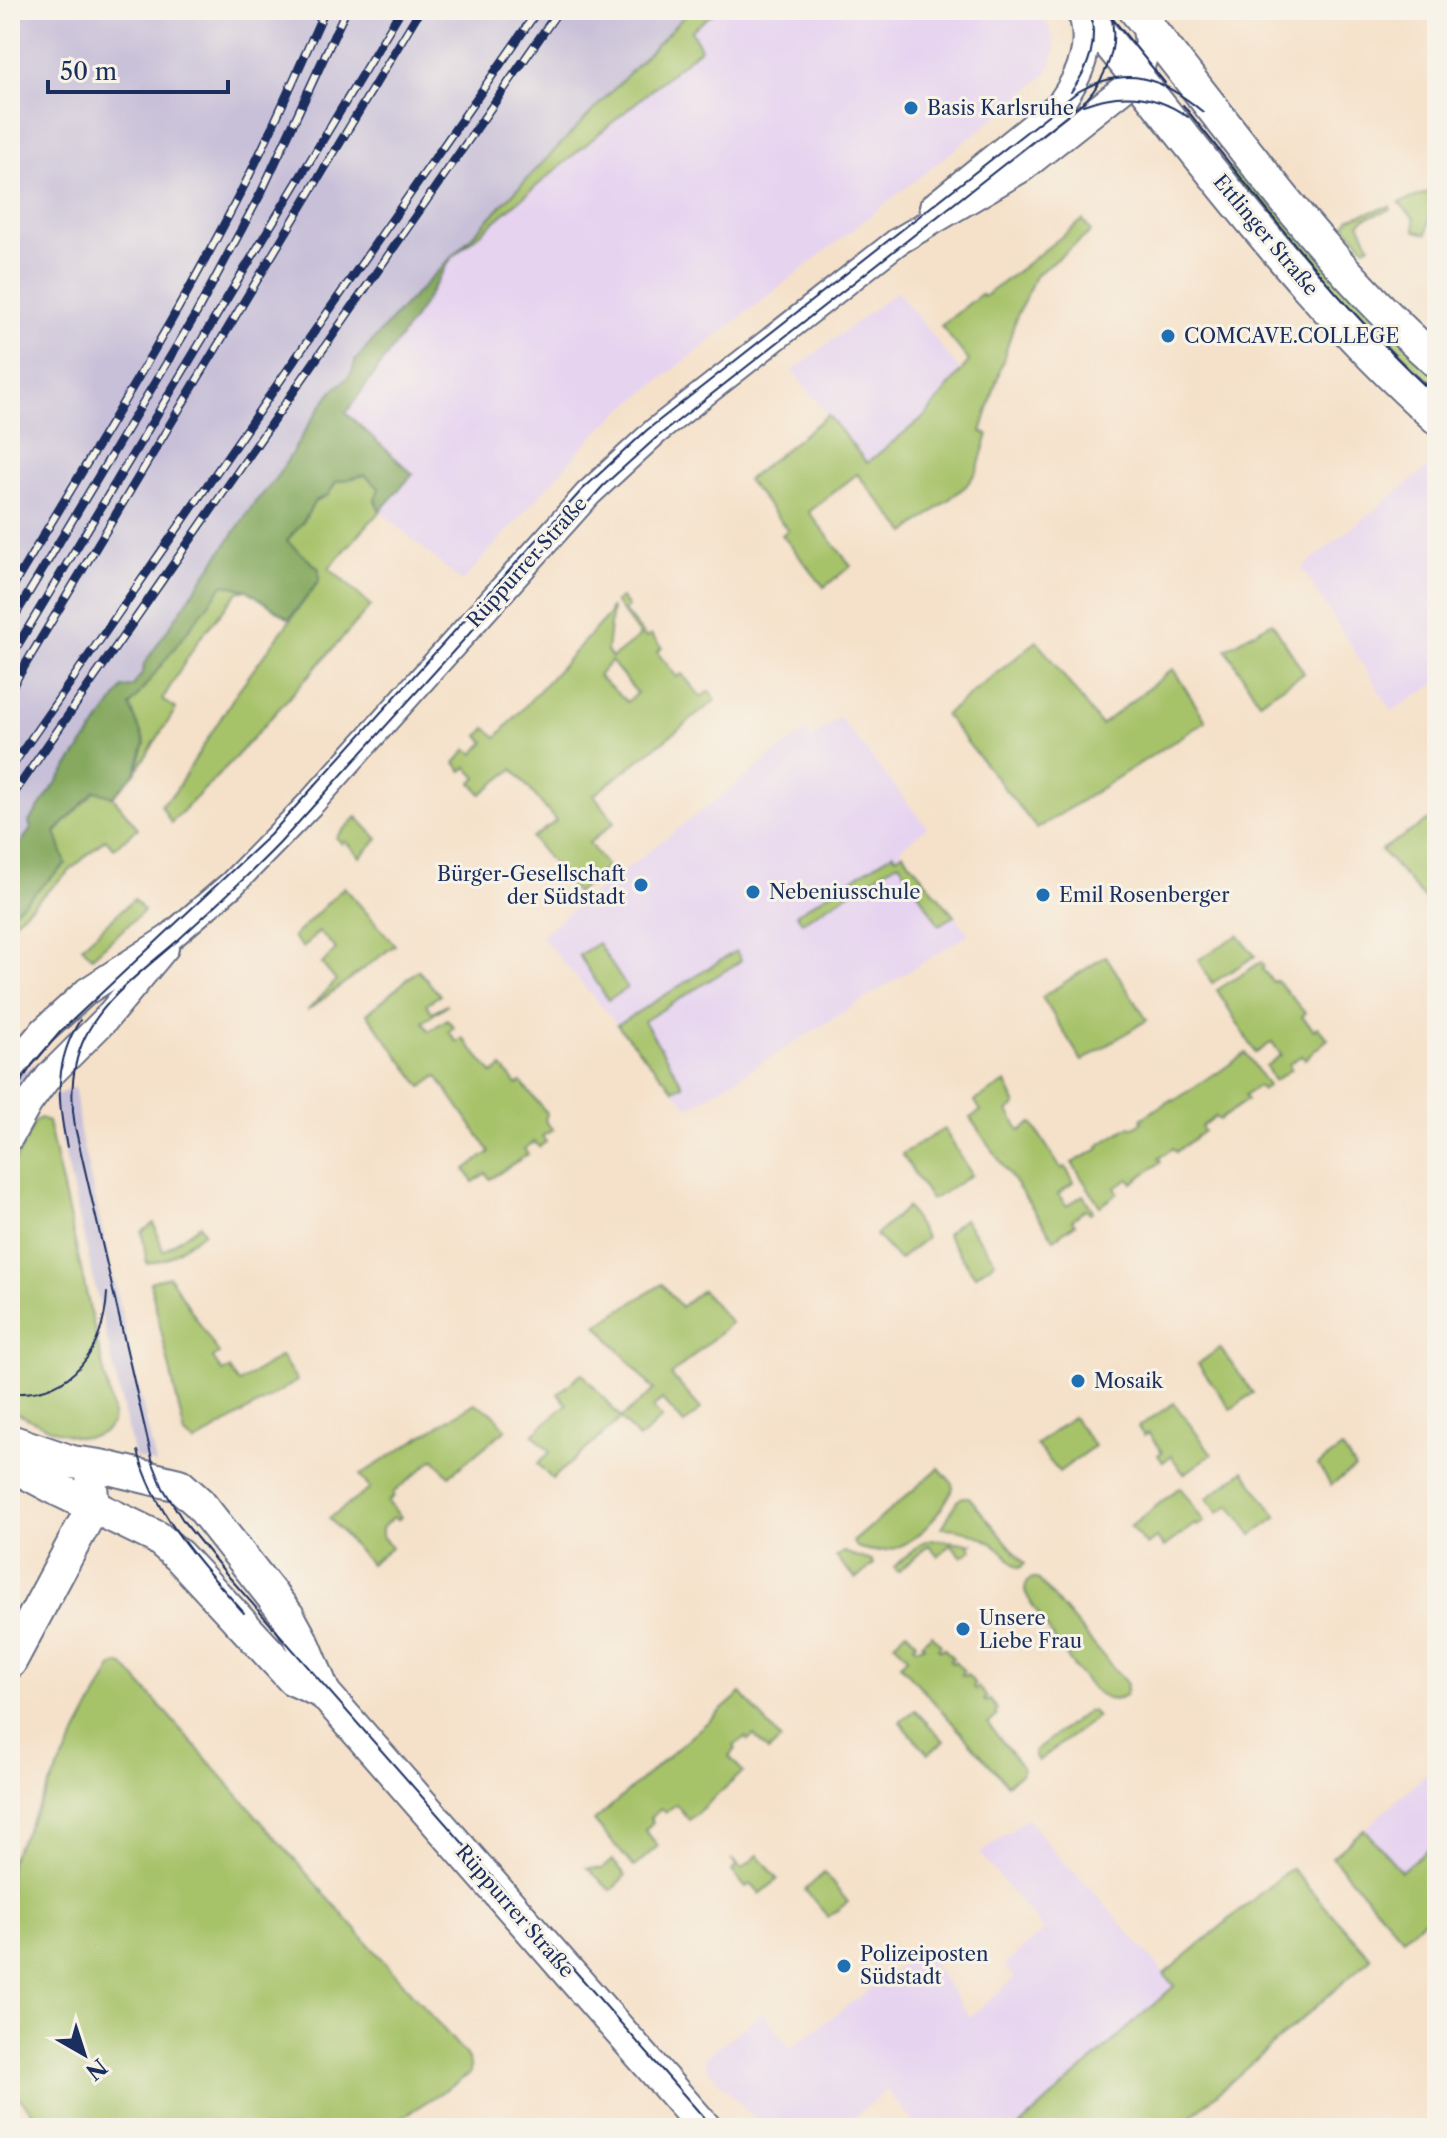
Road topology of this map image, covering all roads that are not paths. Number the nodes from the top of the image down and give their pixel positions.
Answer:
1 (1081, 10) edge
2 (1140, 16) edge
3 (1138, 77) junction
4 (903, 237) junction
5 (1437, 362) edge
6 (1437, 418) edge
7 (186, 924) junction
8 (10, 1070) edge
9 (10, 1137) edge
10 (10, 1441) edge
11 (10, 1464) edge
12 (82, 1465) junction
13 (179, 1485) junction
14 (93, 1507) junction
15 (10, 1662) edge
16 (324, 1693) junction
17 (705, 2128) edge

1 - 3 main road, Ettlinger Straße
1 - 4 street, Rüppurrer Straße
2 - 3 street, Ettlinger Straße
2 - 5 main road, Ettlinger Straße
3 - 4 street, Rüppurrer Straße
3 - 6 main road, Ettlinger Straße
4 - 7 street, Rüppurrer Straße
7 - 8 street, Rüppurrer Straße
7 - 9 street, Rüppurrer Straße
10 - 12 main road
11 - 14 main road, Rüppurrer Straße
12 - 13 main road
12 - 14 main road
13 - 14 main road
13 - 16 main road, Rüppurrer Straße
14 - 15 main road
14 - 16 main road, Rüppurrer Straße
16 - 17 main road, Rüppurrer Straße

